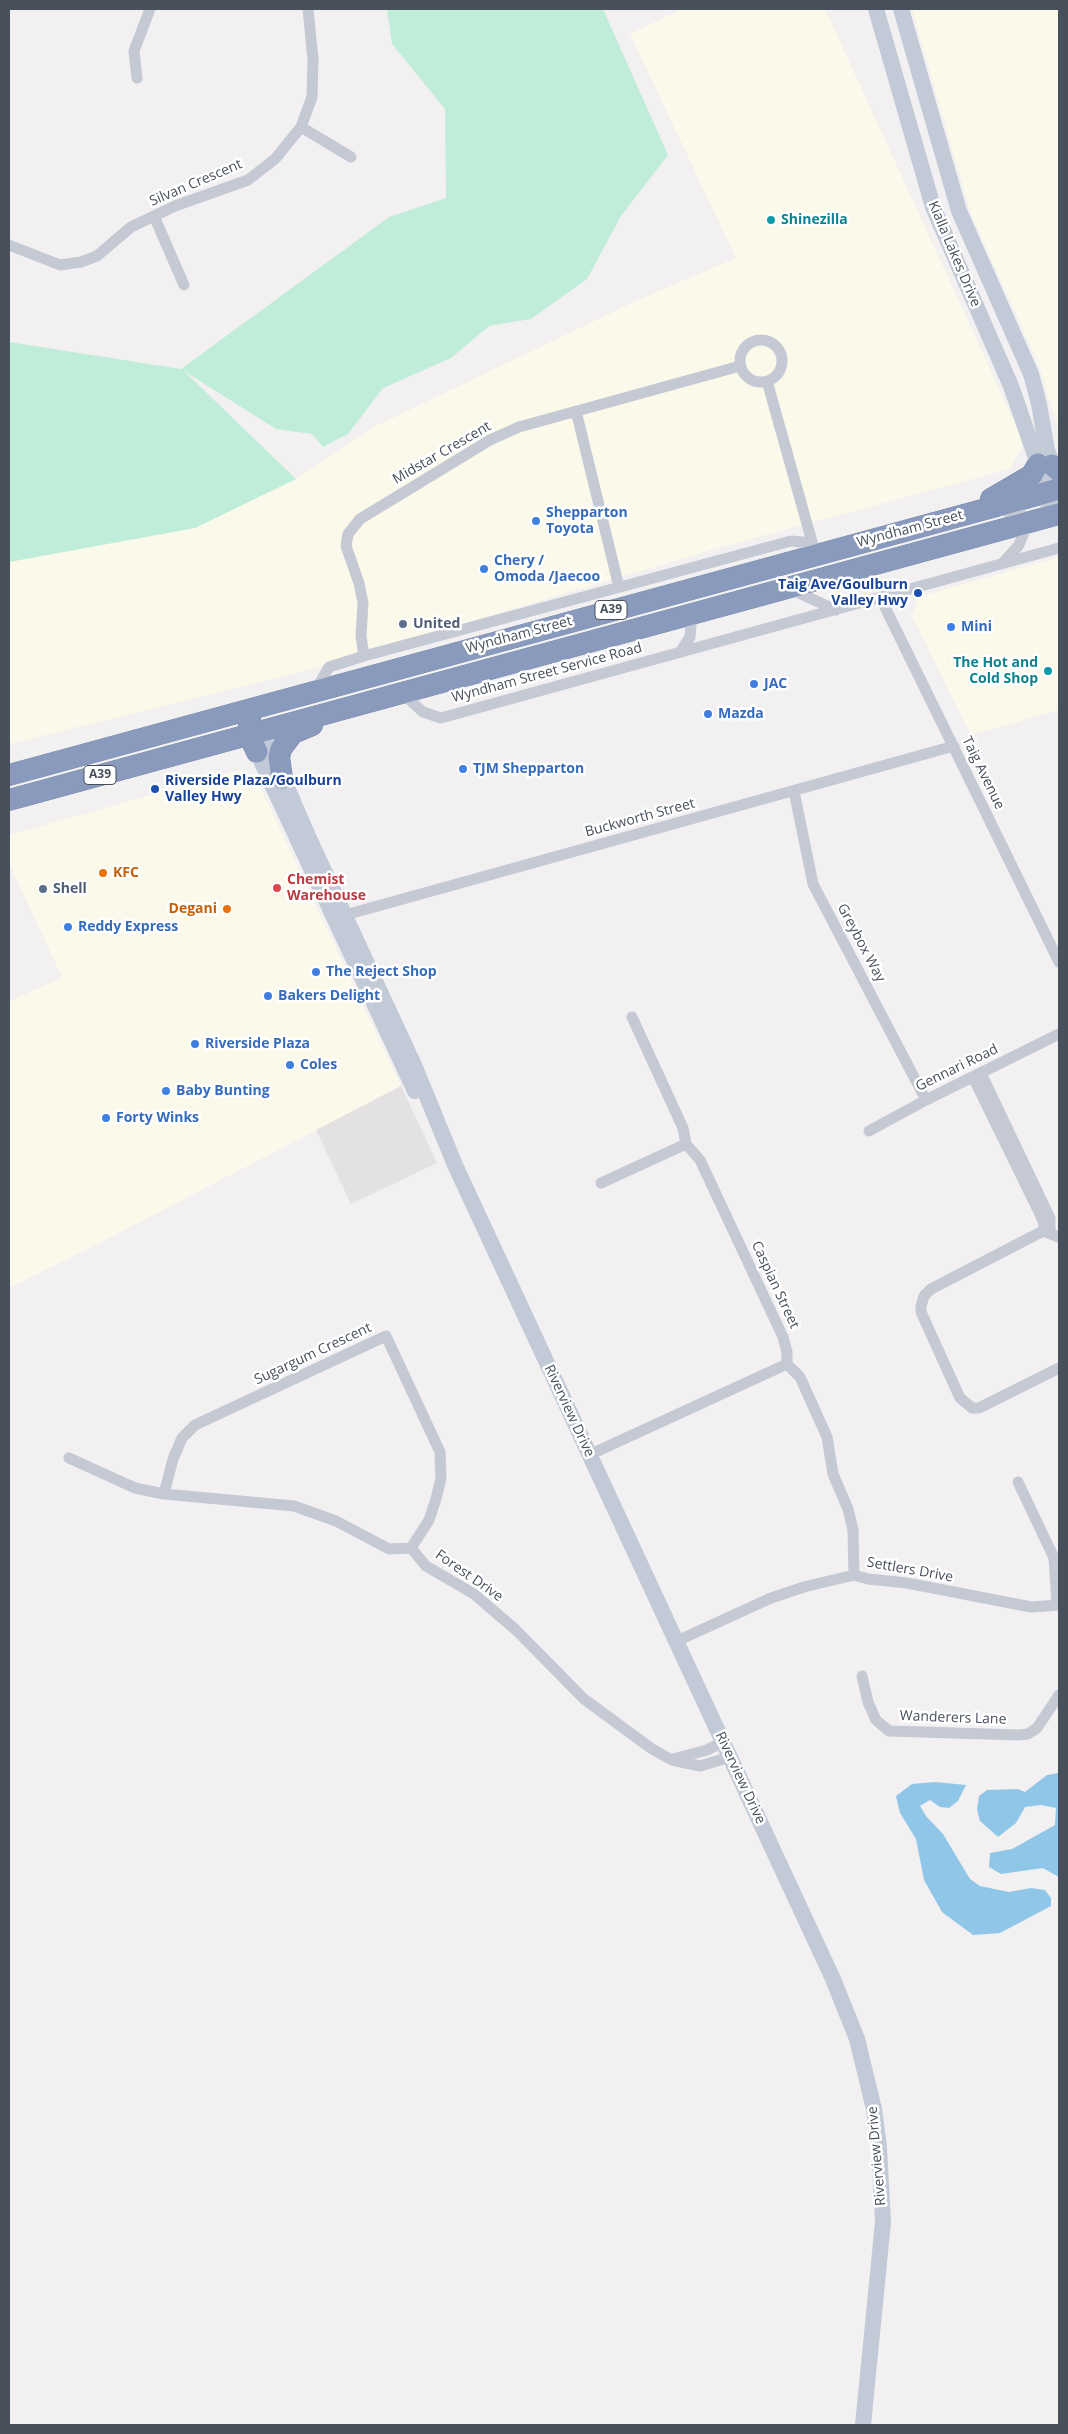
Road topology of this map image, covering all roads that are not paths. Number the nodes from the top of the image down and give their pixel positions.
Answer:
1 (150, 9) edge
2 (308, 9) edge
3 (876, 9) edge
4 (902, 9) edge
5 (137, 78) dead end
6 (301, 127) junction
7 (351, 157) dead end
8 (959, 211) junction
9 (154, 216) junction
10 (9, 244) edge
11 (958, 267) junction
12 (184, 285) dead end
13 (740, 366) junction
14 (767, 381) junction
15 (1033, 384) junction
16 (1014, 393) junction
17 (576, 411) junction
18 (1050, 467) edge
19 (1057, 492) edge
20 (975, 511) junction
21 (1043, 518) edge
22 (1059, 548) edge
23 (814, 549) junction
24 (1003, 564) junction
25 (700, 586) junction
26 (619, 587) junction
27 (787, 587) junction
28 (679, 592) junction
29 (880, 597) junction
30 (714, 607) junction
31 (836, 610) junction
32 (692, 613) junction
33 (680, 652) junction
34 (364, 656) junction
35 (316, 691) junction
36 (400, 692) junction
37 (270, 703) junction
38 (257, 736) junction
39 (954, 746) junction
40 (82, 756) junction
41 (9, 776) edge
42 (282, 778) junction
43 (794, 791) junction
44 (9, 800) edge
45 (339, 916) junction
46 (1059, 962) edge
47 (632, 1017) dead end
48 (1059, 1034) edge
49 (977, 1075) junction
50 (926, 1100) junction
51 (869, 1131) dead end
52 (686, 1144) junction
53 (601, 1183) dead end
54 (1051, 1233) edge
55 (787, 1364) junction
56 (1059, 1368) edge
57 (589, 1455) junction
58 (69, 1458) dead end
59 (1018, 1482) dead end
60 (164, 1494) junction
61 (411, 1548) junction
62 (854, 1575) junction
63 (1058, 1605) edge
64 (677, 1641) junction
65 (862, 1676) dead end
66 (1059, 1694) edge
67 (723, 1742) junction
68 (730, 1757) junction
69 (672, 1760) junction
70 (863, 2425) edge

1 - 5 street
2 - 6 street, Silvan Crescent
3 - 11 street, Kialla Lakes Drive
4 - 8 street, Kialla Lakes Drive
6 - 7 street
6 - 9 street, Silvan Crescent
8 - 11 street
8 - 15 street, Kialla Lakes Drive
9 - 10 street, Silvan Crescent
9 - 12 street
11 - 16 street, Kialla Lakes Drive
13 - 14 street
13 - 14 street
13 - 17 street, Midstar Crescent
14 - 23 street
15 - 16 street
15 - 18 street, Kialla Lakes Drive
16 - 18 street, Kialla Lakes Drive
17 - 26 street
17 - 34 street, Midstar Crescent
18 - 19 street, Kialla Lakes Drive
18 - 20 highway
19 - 20 highway, Wyndham Street / A39
19 - 21 street
20 - 21 street
20 - 23 highway, Wyndham Street / A39
21 - 24 street
21 - 27 highway, Wyndham Street / A39
22 - 24 street, Wyndham Street Service Road
23 - 25 highway, Wyndham Street / A39
23 - 26 street
24 - 29 street, Wyndham Street Service Road
25 - 28 highway, Wyndham Street / A39
25 - 30 highway
26 - 34 street
27 - 30 highway, Wyndham Street / A39
27 - 31 street
28 - 32 highway
28 - 35 highway, Wyndham Street / A39
29 - 31 street, Wyndham Street Service Road
29 - 39 street, Taig Avenue
30 - 32 highway, Wyndham Street / A39
31 - 33 street, Wyndham Street Service Road
32 - 33 street
32 - 36 highway, Wyndham Street / A39
33 - 36 street, Wyndham Street Service Road
34 - 35 street
35 - 37 highway, Wyndham Street / A39
36 - 38 highway, Wyndham Street / A39
36 - 42 highway
37 - 38 highway
37 - 40 highway, Wyndham Street / A39
38 - 40 highway
38 - 42 street, Riverview Drive
38 - 44 highway, Wyndham Street / A39
38 - 45 street, Riverview Drive
39 - 43 street, Buckworth Street
39 - 46 street, Taig Avenue
40 - 41 highway, Wyndham Street / A39
42 - 45 street, Riverview Drive
43 - 45 street, Buckworth Street
43 - 50 street, Greybox Way
45 - 57 street, Riverview Drive
47 - 52 street, Caspian Street
48 - 49 street, Gennari Road
49 - 50 street, Gennari Road
49 - 54 street
50 - 51 street, Gennari Road
52 - 53 street
52 - 55 street, Caspian Street
54 - 56 street
55 - 57 street
55 - 62 street
57 - 64 street, Riverview Drive
58 - 60 street
59 - 63 street
60 - 61 street
60 - 61 street, Sugargum Crescent
61 - 69 street, Forest Drive
62 - 63 street, Settlers Drive
62 - 64 street, Settlers Drive
64 - 67 street, Riverview Drive
65 - 66 street, Wanderers Lane
67 - 68 street, Riverview Drive
67 - 69 street
68 - 69 street, Forest Drive
68 - 70 street, Riverview Drive

